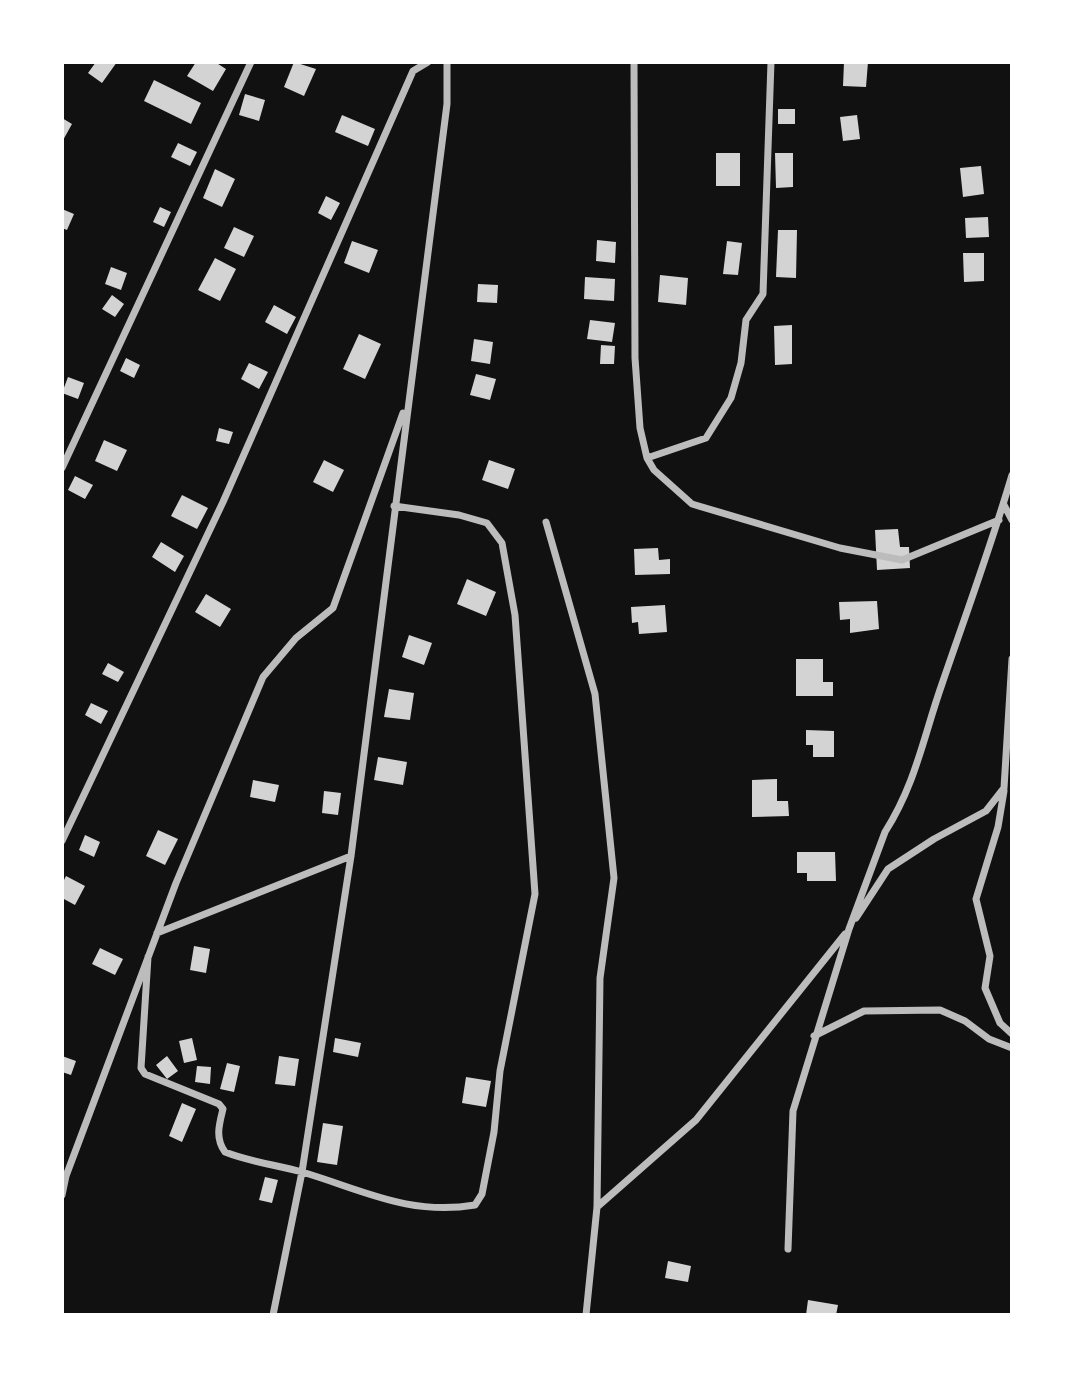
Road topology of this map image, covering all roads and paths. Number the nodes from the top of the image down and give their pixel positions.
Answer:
1 (251, 62) edge
2 (428, 62) edge
3 (447, 62) edge
4 (634, 62) edge
5 (771, 62) edge
6 (408, 399) junction
7 (647, 458) junction
8 (62, 468) edge
9 (1012, 475) edge
10 (1004, 504) junction
11 (394, 506) junction
12 (999, 520) junction
13 (1012, 520) edge
14 (546, 522) dead end
15 (1012, 659) edge
16 (1004, 788) junction
17 (62, 841) edge
18 (351, 856) junction
19 (849, 929) junction
20 (157, 933) junction
21 (148, 957) junction
22 (1012, 1034) edge
23 (814, 1037) junction
24 (1012, 1048) edge
25 (302, 1172) junction
26 (62, 1195) edge
27 (597, 1207) junction
28 (788, 1249) dead end
29 (273, 1315) edge
30 (586, 1315) edge

1 - 8 street
2 - 17 street
3 - 6 street
4 - 7 street
5 - 7 street
6 - 11 street
6 - 20 street
7 - 12 street
9 - 10 street
10 - 12 street
10 - 13 street
11 - 18 street
11 - 25 street
12 - 19 street
14 - 27 street
15 - 16 street
16 - 19 street
16 - 22 street
18 - 20 street
18 - 25 street
19 - 23 street
19 - 27 street
20 - 21 street
21 - 25 street
21 - 26 street
23 - 24 street
23 - 28 street
25 - 29 street
27 - 30 street

